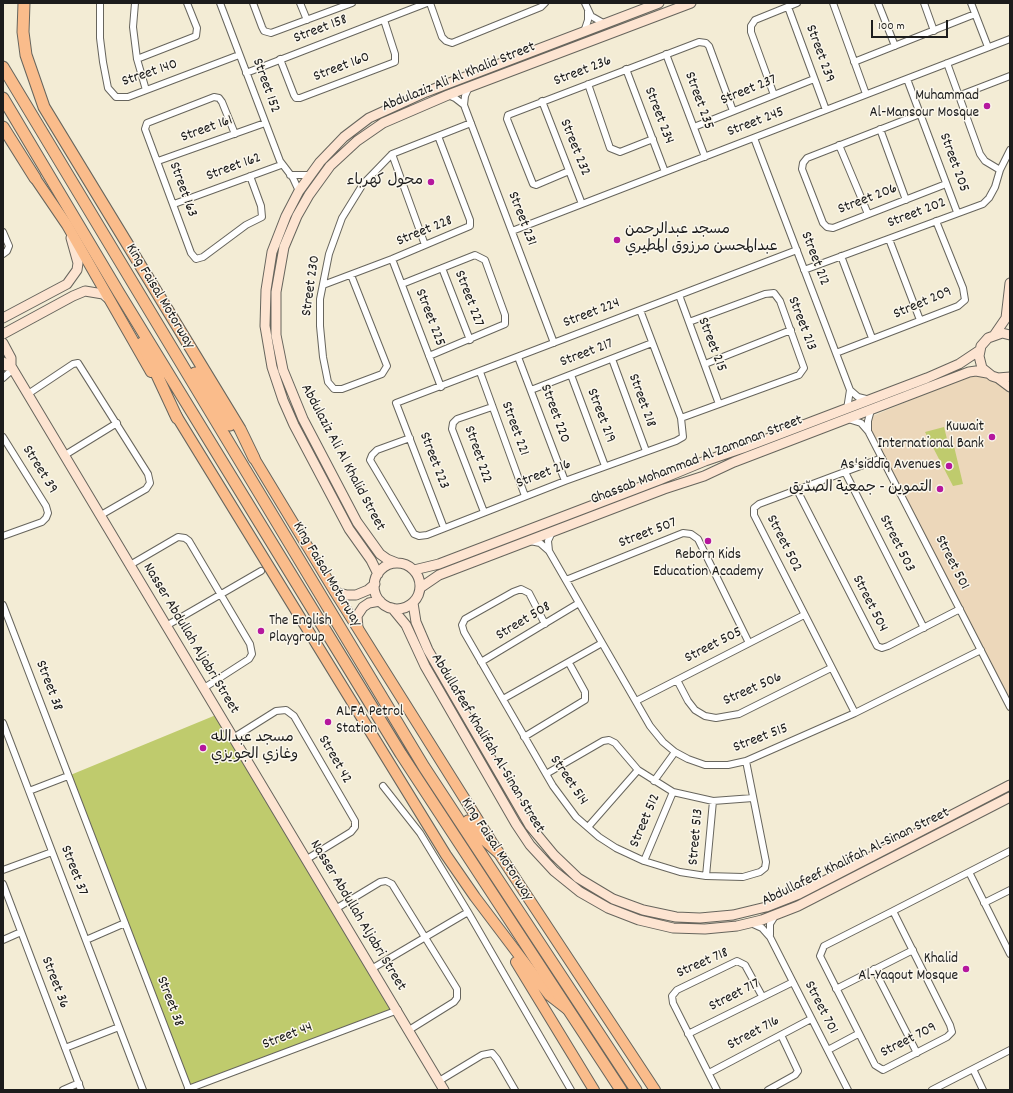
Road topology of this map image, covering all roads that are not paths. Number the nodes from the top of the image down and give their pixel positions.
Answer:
1 (24, 3) edge
2 (100, 3) edge
3 (135, 3) edge
4 (187, 3) edge
5 (220, 3) edge
6 (253, 3) edge
7 (300, 3) edge
8 (352, 3) edge
9 (429, 3) edge
10 (545, 3) edge
11 (585, 3) edge
12 (659, 3) edge
13 (691, 3) edge
14 (797, 3) edge
15 (833, 3) edge
16 (878, 3) edge
17 (924, 3) edge
18 (971, 3) edge
19 (410, 6) edge
20 (788, 6) junction
21 (588, 11) junction
22 (975, 14) junction
23 (307, 20) junction
24 (384, 20) junction
25 (605, 24) junction
26 (934, 30) junction
27 (584, 32) junction
28 (1010, 39) edge
29 (895, 46) junction
30 (988, 47) junction
31 (530, 53) junction
32 (666, 54) junction
33 (239, 55) junction
34 (520, 56) junction
35 (137, 59) junction
36 (280, 59) junction
37 (854, 62) junction
38 (533, 63) junction
39 (947, 63) junction
40 (524, 66) junction
41 (3, 67) edge
42 (626, 69) junction
43 (246, 73) junction
44 (1010, 76) edge
45 (814, 79) junction
46 (907, 79) junction
47 (588, 84) junction
48 (469, 87) junction
49 (146, 90) junction
50 (866, 94) junction
51 (448, 95) junction
52 (774, 95) junction
53 (958, 96) junction
54 (3, 98) edge
55 (542, 101) junction
56 (464, 105) junction
57 (826, 110) junction
58 (733, 111) junction
59 (920, 114) junction
60 (264, 123) junction
61 (471, 123) junction
62 (694, 126) junction
63 (3, 127) edge
64 (880, 129) junction
65 (235, 134) junction
66 (3, 135) edge
67 (438, 136) junction
68 (754, 138) junction
69 (653, 139) junction
70 (839, 145) junction
71 (1010, 150) edge
72 (392, 154) junction
73 (705, 157) junction
74 (158, 161) junction
75 (281, 165) junction
76 (1000, 170) junction
77 (569, 171) junction
78 (665, 172) junction
79 (290, 175) junction
80 (310, 175) junction
81 (250, 176) junction
82 (35, 178) junction
83 (946, 184) junction
84 (299, 191) junction
85 (906, 200) junction
86 (174, 204) junction
87 (582, 204) junction
88 (957, 212) junction
89 (868, 214) junction
90 (936, 221) junction
91 (67, 226) junction
92 (512, 231) junction
93 (3, 232) edge
94 (889, 239) junction
95 (425, 245) junction
96 (797, 250) junction
97 (3, 254) edge
98 (841, 256) junction
99 (392, 259) junction
100 (442, 268) junction
101 (804, 270) junction
102 (351, 275) junction
103 (1010, 283) edge
104 (402, 284) junction
105 (323, 285) junction
106 (119, 294) junction
107 (679, 295) junction
108 (110, 301) junction
109 (32, 304) junction
110 (640, 310) junction
111 (152, 314) junction
112 (38, 315) junction
113 (3, 318) edge
114 (920, 320) junction
115 (689, 322) junction
116 (791, 330) junction
117 (995, 334) junction
118 (4, 335) edge
119 (1010, 335) edge
120 (872, 338) junction
121 (470, 340) junction
122 (3, 343) edge
123 (554, 343) junction
124 (652, 344) junction
125 (980, 350) junction
126 (836, 353) junction
127 (429, 356) junction
128 (518, 357) junction
129 (612, 359) junction
130 (705, 364) junction
131 (9, 366) edge
132 (480, 372) junction
133 (986, 373) junction
134 (571, 375) junction
135 (1010, 377) edge
136 (3, 378) edge
137 (998, 378) junction
138 (441, 387) junction
139 (1010, 387) edge
140 (531, 390) junction
141 (850, 390) junction
142 (28, 394) junction
143 (870, 400) junction
144 (396, 403) joint
145 (719, 404) junction
146 (492, 406) junction
147 (846, 409) junction
148 (872, 410) junction
149 (177, 418) junction
150 (681, 418) junction
151 (848, 419) junction
152 (117, 423) junction
153 (868, 431) junction
154 (3, 437) edge
155 (410, 438) junction
156 (646, 451) junction
157 (65, 455) junction
158 (254, 458) junction
159 (882, 458) junction
160 (704, 461) junction
161 (605, 466) junction
162 (694, 466) junction
163 (845, 472) junction
164 (708, 474) junction
165 (696, 479) junction
166 (565, 481) junction
167 (796, 490) junction
168 (525, 496) junction
169 (484, 512) junction
170 (101, 515) junction
171 (444, 528) junction
172 (552, 532) junction
173 (3, 536) edge
174 (528, 541) junction
175 (549, 551) junction
176 (397, 563) junction
177 (130, 565) junction
178 (414, 570) junction
179 (261, 571) dead end
180 (378, 574) junction
181 (566, 580) junction
182 (375, 584) junction
183 (420, 588) junction
184 (335, 592) junction
185 (220, 594) junction
186 (380, 601) junction
187 (412, 603) junction
188 (579, 603) junction
189 (3, 605) edge
190 (392, 608) junction
191 (960, 609) junction
192 (804, 615) junction
193 (545, 624) junction
194 (166, 626) junction
195 (358, 628) junction
196 (924, 628) junction
197 (602, 643) junction
198 (749, 643) junction
199 (981, 650) junction
200 (481, 662) junction
201 (569, 662) junction
202 (831, 668) junction
203 (677, 680) junction
204 (204, 688) junction
205 (503, 699) junction
206 (636, 701) junction
207 (1010, 707) edge
208 (855, 713) junction
209 (3, 723) edge
210 (524, 737) junction
211 (233, 738) junction
212 (10, 742) junction
213 (3, 745) edge
214 (674, 752) junction
215 (746, 761) junction
216 (424, 767) junction
217 (638, 770) junction
218 (486, 771) junction
219 (546, 774) junction
220 (68, 776) junction
221 (654, 781) junction
222 (1010, 785) edge
223 (383, 786) dead end
224 (29, 791) junction
225 (673, 792) junction
226 (512, 796) junction
227 (1010, 797) edge
228 (754, 798) junction
229 (713, 800) junction
230 (942, 820) junction
231 (588, 828) junction
232 (949, 828) junction
233 (904, 851) junction
234 (1010, 851) edge
235 (52, 852) junction
236 (498, 852) junction
237 (307, 859) junction
238 (644, 861) junction
239 (3, 870) edge
240 (969, 872) junction
241 (706, 876) junction
242 (3, 884) edge
243 (1010, 890) edge
244 (984, 903) junction
245 (337, 908) junction
246 (894, 910) junction
247 (468, 912) junction
248 (775, 916) junction
249 (490, 917) junction
250 (125, 923) junction
251 (750, 923) junction
252 (21, 932) junction
253 (770, 937) junction
254 (425, 938) junction
255 (3, 940) edge
256 (86, 940) junction
257 (913, 950) junction
258 (1009, 950) edge
259 (373, 968) junction
260 (874, 969) junction
261 (793, 982) junction
262 (836, 988) junction
263 (762, 996) junction
264 (567, 1009) junction
265 (398, 1010) junction
266 (811, 1018) junction
267 (119, 1027) junction
268 (409, 1030) junction
269 (688, 1034) junction
270 (858, 1034) junction
271 (781, 1035) junction
272 (65, 1048) junction
273 (828, 1050) junction
274 (1010, 1050) edge
275 (917, 1053) junction
276 (973, 1069) junction
277 (708, 1073) junction
278 (439, 1081) junction
279 (79, 1083) junction
280 (188, 1089) edge
281 (569, 1089) edge
282 (63, 1090) edge
283 (81, 1090) edge
284 (143, 1090) edge
285 (444, 1090) edge
286 (515, 1090) edge
287 (594, 1090) edge
288 (621, 1090) edge
289 (636, 1090) edge
290 (655, 1090) edge
291 (717, 1090) edge
292 (768, 1090) edge
293 (848, 1090) edge
294 (932, 1090) edge
295 (983, 1090) edge

1 - 158 highway
2 - 49 street, Street 140
3 - 35 street
4 - 35 street
5 - 33 street, Street 152
6 - 23 street
7 - 23 street
8 - 23 street
9 - 10 street
9 - 19 street, Street 158
11 - 21 street
12 - 25 street, Abdulaziz Ali Al Khalid Street
13 - 38 street, Abdulaziz Ali Al Khalid Street
14 - 20 street
15 - 37 street
16 - 29 street
17 - 26 street
18 - 22 street
19 - 24 street, Street 158
20 - 45 street, Street 239
20 - 52 street
21 - 25 street
21 - 27 street
22 - 26 street
22 - 30 street
24 - 36 street, Street 158
24 - 36 street, Street 160
25 - 27 street, Abdulaziz Ali Al Khalid Street
26 - 29 street
27 - 31 street, Abdulaziz Ali Al Khalid Street
28 - 30 street, Street 245
29 - 37 street
30 - 39 street, Street 245
31 - 34 street, Abdulaziz Ali Al Khalid Street
31 - 38 street
32 - 42 street, Street 236
32 - 58 street, Street 236
32 - 62 street, Street 235
33 - 43 street, Street 152
33 - 49 street, Street 140
34 - 40 street
34 - 80 street, Abdulaziz Ali Al Khalid Street
35 - 49 street
36 - 43 street, Street 158
37 - 50 street
38 - 40 street, Abdulaziz Ali Al Khalid Street
39 - 46 street, Street 245
39 - 53 street
40 - 48 street, Abdulaziz Ali Al Khalid Street
41 - 111 highway, King Faisal Motorway
42 - 47 street, Street 236
42 - 69 street, Street 234
43 - 60 street, Street 152
44 - 53 street
45 - 52 street, Street 237
45 - 57 street, Street 239
46 - 50 street, Street 245
46 - 59 street, Street 205
47 - 55 street, Street 236
47 - 69 street
48 - 51 street, Abdulaziz Ali Al Khalid Street
48 - 56 street
50 - 57 street, Street 245
51 - 56 street
51 - 176 street, Abdulaziz Ali Al Khalid Street
52 - 58 street, Street 237
53 - 76 street
54 - 106 highway, King Faisal Motorway
55 - 77 street, Street 232
55 - 77 street, Street 236
56 - 61 street, Street 231
57 - 68 street, Street 245
58 - 62 street, Street 237
59 - 64 street, Street 206
59 - 83 street, Street 205
60 - 65 street, Street 161
60 - 75 street, Street 152
61 - 67 street, Street 230
61 - 92 street, Street 231
62 - 73 street, Street 235
63 - 82 highway
64 - 70 street, Street 206
64 - 85 street
65 - 74 street, Street 161
65 - 74 street, Street 163
66 - 82 highway
67 - 72 street, Street 230
67 - 95 street, Street 228
68 - 73 street, Street 245
68 - 96 street, Street 212
69 - 78 street, Street 234
70 - 89 street
70 - 89 street, Street 206
71 - 76 street, Street 202
72 - 95 street
72 - 105 street, Street 230
73 - 78 street, Street 245
74 - 86 street, Street 163
75 - 79 street, Street 152
75 - 81 street, Street 162
76 - 88 street, Street 202
77 - 87 street, Street 232
78 - 87 street, Street 245
79 - 80 street
79 - 84 street, Street 152
80 - 84 street, Abdulaziz Ali Al Khalid Street
81 - 86 street, Street 162
81 - 86 street, Street 163
82 - 91 main road, King Faisal Motorway
83 - 85 street, Street 206
83 - 88 street, Street 205
84 - 180 street, Abdulaziz Ali Al Khalid Street
85 - 89 street, Street 206
87 - 92 street, Street 245
88 - 90 street, Street 202
90 - 94 street, Street 202
90 - 114 street, Street 209
91 - 108 main road, King Faisal Motorway
91 - 109 street
92 - 123 street, Street 231
93 - 97 street
94 - 98 street, Street 202
94 - 114 street
95 - 99 street, Street 228
96 - 101 street, Street 212
96 - 107 street, Street 224
98 - 101 street, Street 202
98 - 120 street
99 - 102 street, Street 228
99 - 104 street, Street 225
100 - 104 street
100 - 121 street, Street 227
100 - 121 street
101 - 126 street, Street 212
102 - 105 street, Street 228
102 - 105 street, Street 230
103 - 117 street, Ghassab Mohammad Al Zamanan Street
104 - 127 street, Street 225
106 - 149 highway
106 - 264 highway, King Faisal Motorway
107 - 110 street, Street 224
107 - 115 street, Street 215
108 - 112 street
108 - 149 main road, King Faisal Motorway
109 - 112 street
109 - 113 street
110 - 123 street, Street 224
110 - 124 street, Street 216
111 - 158 highway
111 - 216 highway, King Faisal Motorway
112 - 118 street
114 - 120 street, Street 209
115 - 116 street, Street 213
115 - 130 street, Street 215
116 - 130 street
116 - 145 street, Street 213
117 - 119 street
117 - 125 street, Ghassab Mohammad Al Zamanan Street
120 - 126 street, Street 209
121 - 127 street
122 - 131 street, Nasser Abdullah Aljabri Street
123 - 128 street, Street 224
124 - 129 street, Street 217
124 - 150 street, Street 216
125 - 133 street
125 - 143 street, Ghassab Mohammad Al Zamanan Street
126 - 141 street, Street 212
127 - 138 street, Street 225
128 - 132 street, Street 224
128 - 140 street, Street 220
129 - 134 street, Street 217
129 - 156 street, Street 218
130 - 145 street, Street 215
131 - 136 street
131 - 142 street, Nasser Abdullah Aljabri Street
132 - 138 street, Street 224
132 - 146 street, Street 221
133 - 137 street
133 - 148 street, Ghassab Mohammad Al Zamanan Street
134 - 140 street, Street 217
134 - 161 street, Street 219
135 - 137 street
137 - 139 street
138 - 144 street, Street 224
140 - 166 street, Street 220
141 - 143 street
141 - 147 street
142 - 152 street
142 - 157 street, Nasser Abdullah Aljabri Street
143 - 147 street, Ghassab Mohammad Al Zamanan Street
144 - 155 street, Street 223
145 - 150 street, Street 213
146 - 168 street, Street 221
146 - 169 street, Street 222
147 - 160 street, Ghassab Mohammad Al Zamanan Street
148 - 151 street, Ghassab Mohammad Al Zamanan Street
148 - 153 street
149 - 249 main road, King Faisal Motorway
150 - 156 street, Street 216
151 - 153 street, Street 501
151 - 164 street, Ghassab Mohammad Al Zamanan Street
152 - 157 street
152 - 170 street
153 - 159 street, Street 501
154 - 173 street, Street 39
155 - 171 street, Street 223
155 - 171 street, Street 216
156 - 161 street, Street 216
157 - 170 street, Nasser Abdullah Aljabri Street
158 - 184 main road, King Faisal Motorway
159 - 163 street, Street 502
159 - 191 street, Street 501
160 - 162 street, Ghassab Mohammad Al Zamanan Street
160 - 164 street
161 - 166 street, Street 216
162 - 165 street
162 - 178 street, Ghassab Mohammad Al Zamanan Street
163 - 167 street, Street 502
163 - 196 street, Street 503
164 - 165 street, Ghassab Mohammad Al Zamanan Street
165 - 172 street, Ghassab Mohammad Al Zamanan Street
166 - 168 street, Street 216
167 - 192 street, Street 502
167 - 196 street, Street 504
168 - 169 street, Street 216
169 - 171 street, Street 216
170 - 177 street, Nasser Abdullah Aljabri Street
172 - 174 street, Ghassab Mohammad Al Zamanan Street
172 - 175 street
174 - 175 street
174 - 183 street, Ghassab Mohammad Al Zamanan Street
175 - 181 street, Street 515
176 - 178 street
176 - 180 street
177 - 185 street
177 - 194 street, Nasser Abdullah Aljabri Street
178 - 183 street
179 - 185 street
180 - 182 street
181 - 188 street, Street 515
181 - 198 street, Street 507
182 - 184 street
182 - 186 street
183 - 187 street
184 - 195 main road, King Faisal Motorway
185 - 194 street
185 - 204 street
186 - 190 street
186 - 195 street
187 - 190 street
187 - 226 street, Abdullafeef Khalifah Al-Sinan Street
188 - 193 street, Street 508
188 - 197 street, Street 515
189 - 220 street, Street 38
190 - 218 street, Abdullafeef Khalifah Al-Sinan Street
191 - 196 street, Street 504
191 - 199 street, Street 501
192 - 198 street, Street 505
192 - 202 street, Street 502
193 - 200 street, Street 508
193 - 200 street, Street 514
194 - 204 street, Nasser Abdullah Aljabri Street
195 - 236 main road, King Faisal Motorway
197 - 201 street
197 - 206 street, Street 515
198 - 203 street, Street 505
199 - 207 street, Street 501
199 - 208 street, Street 515
200 - 205 street, Street 514
201 - 205 street
201 - 210 street
202 - 203 street, Street 506
202 - 208 street, Street 502
203 - 206 street, Street 505
204 - 211 street, Nasser Abdullah Aljabri Street
205 - 210 street, Street 514
206 - 214 street, Street 515
208 - 215 street, Street 515
209 - 212 street, Street 37
210 - 219 street, Street 514
211 - 237 street, Nasser Abdullah Aljabri Street
211 - 237 street, Street 42
212 - 213 street
212 - 224 street, Street 37
214 - 215 street, Street 515
214 - 221 street
215 - 228 street, Street 514
216 - 236 highway
216 - 289 highway, King Faisal Motorway
217 - 219 street
217 - 221 street
217 - 231 street
218 - 226 street
218 - 251 street, Abdullafeef Khalifah Al-Sinan Street
219 - 231 street, Street 514
220 - 224 street
220 - 250 street, Street 38
221 - 225 street
222 - 230 street, Abdullafeef Khalifah Al-Sinan Street
223 - 247 street
224 - 235 street, Street 37
225 - 229 street
225 - 238 street, Street 512
226 - 230 street, Abdullafeef Khalifah Al-Sinan Street
227 - 232 street, Abdullafeef Khalifah Al-Sinan Street
228 - 229 street
228 - 241 street, Street 514
229 - 241 street, Street 513
230 - 232 street
230 - 233 street
231 - 238 street, Street 514
232 - 233 street, Abdullafeef Khalifah Al-Sinan Street
233 - 248 street, Abdullafeef Khalifah Al-Sinan Street
234 - 240 street, Street 709
235 - 239 street
235 - 256 street, Street 37
236 - 290 main road, King Faisal Motorway
237 - 245 street, Nasser Abdullah Aljabri Street
238 - 241 street, Street 514
240 - 244 street
240 - 246 street, Street 709
242 - 252 street, Street 36
243 - 244 street
244 - 258 street
245 - 254 street
245 - 259 street, Nasser Abdullah Aljabri Street
246 - 257 street, Street 709
246 - 262 street, Street 709
247 - 254 street
247 - 281 street
248 - 251 street, Abdullafeef Khalifah Al-Sinan Street
248 - 253 street
249 - 264 main road, King Faisal Motorway
249 - 287 main road
250 - 256 street
250 - 280 street, Street 38
251 - 253 street, Street 701
252 - 255 street
252 - 272 street, Street 36
253 - 261 street, Street 701
254 - 259 street
254 - 268 street
256 - 267 street, Street 37
257 - 260 street
257 - 275 street, Street 709
259 - 265 street, Nasser Abdullah Aljabri Street
260 - 262 street
260 - 275 street
261 - 263 street, Street 717
261 - 266 street, Street 701
262 - 270 street, Street 709
263 - 269 street, Street 717
263 - 269 street, Street 718
264 - 288 highway, King Faisal Motorway
265 - 268 street, Nasser Abdullah Aljabri Street
265 - 280 street, Street 44
266 - 271 street, Street 716
266 - 273 street, Street 701
267 - 272 street
267 - 284 street, Street 37
268 - 278 street, Nasser Abdullah Aljabri Street
269 - 277 street, Street 718
270 - 273 street
270 - 275 street, Street 709
271 - 277 street, Street 716
271 - 292 street
272 - 279 street, Street 36
273 - 293 street, Street 701
274 - 276 street
276 - 294 street
276 - 295 street
277 - 291 street, Street 718
278 - 285 street, Nasser Abdullah Aljabri Street
278 - 286 street
279 - 282 street
279 - 283 street, Street 36

